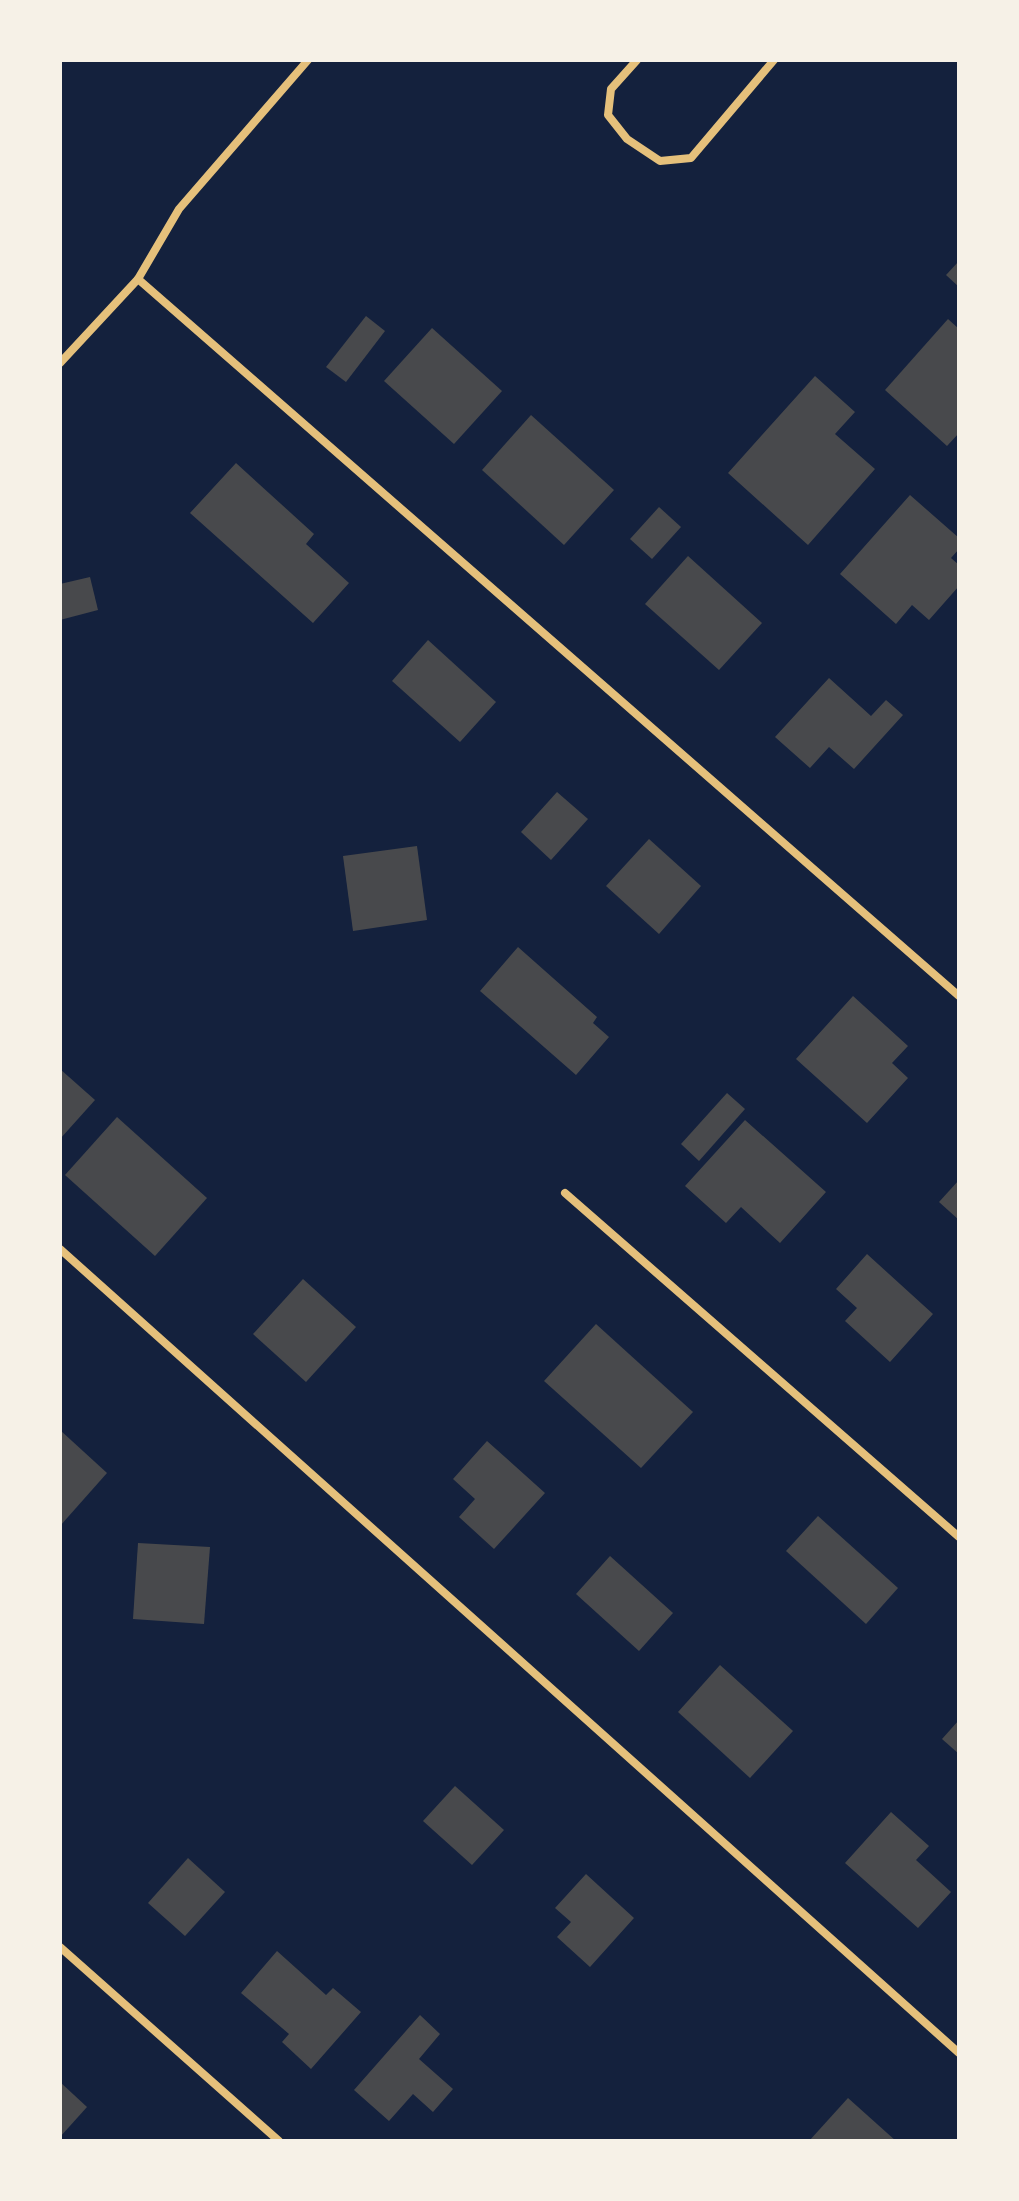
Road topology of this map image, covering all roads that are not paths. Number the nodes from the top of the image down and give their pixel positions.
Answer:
1 (308, 60) edge
2 (637, 60) edge
3 (774, 60) edge
4 (138, 279) junction
5 (60, 363) edge
6 (959, 996) edge
7 (565, 1193) dead end
8 (60, 1249) edge
9 (959, 1537) edge
10 (60, 1947) edge
11 (959, 2053) edge
12 (279, 2141) edge

1 - 4 street
2 - 3 street
4 - 5 street
4 - 6 street
7 - 9 street
8 - 11 street
10 - 12 street

